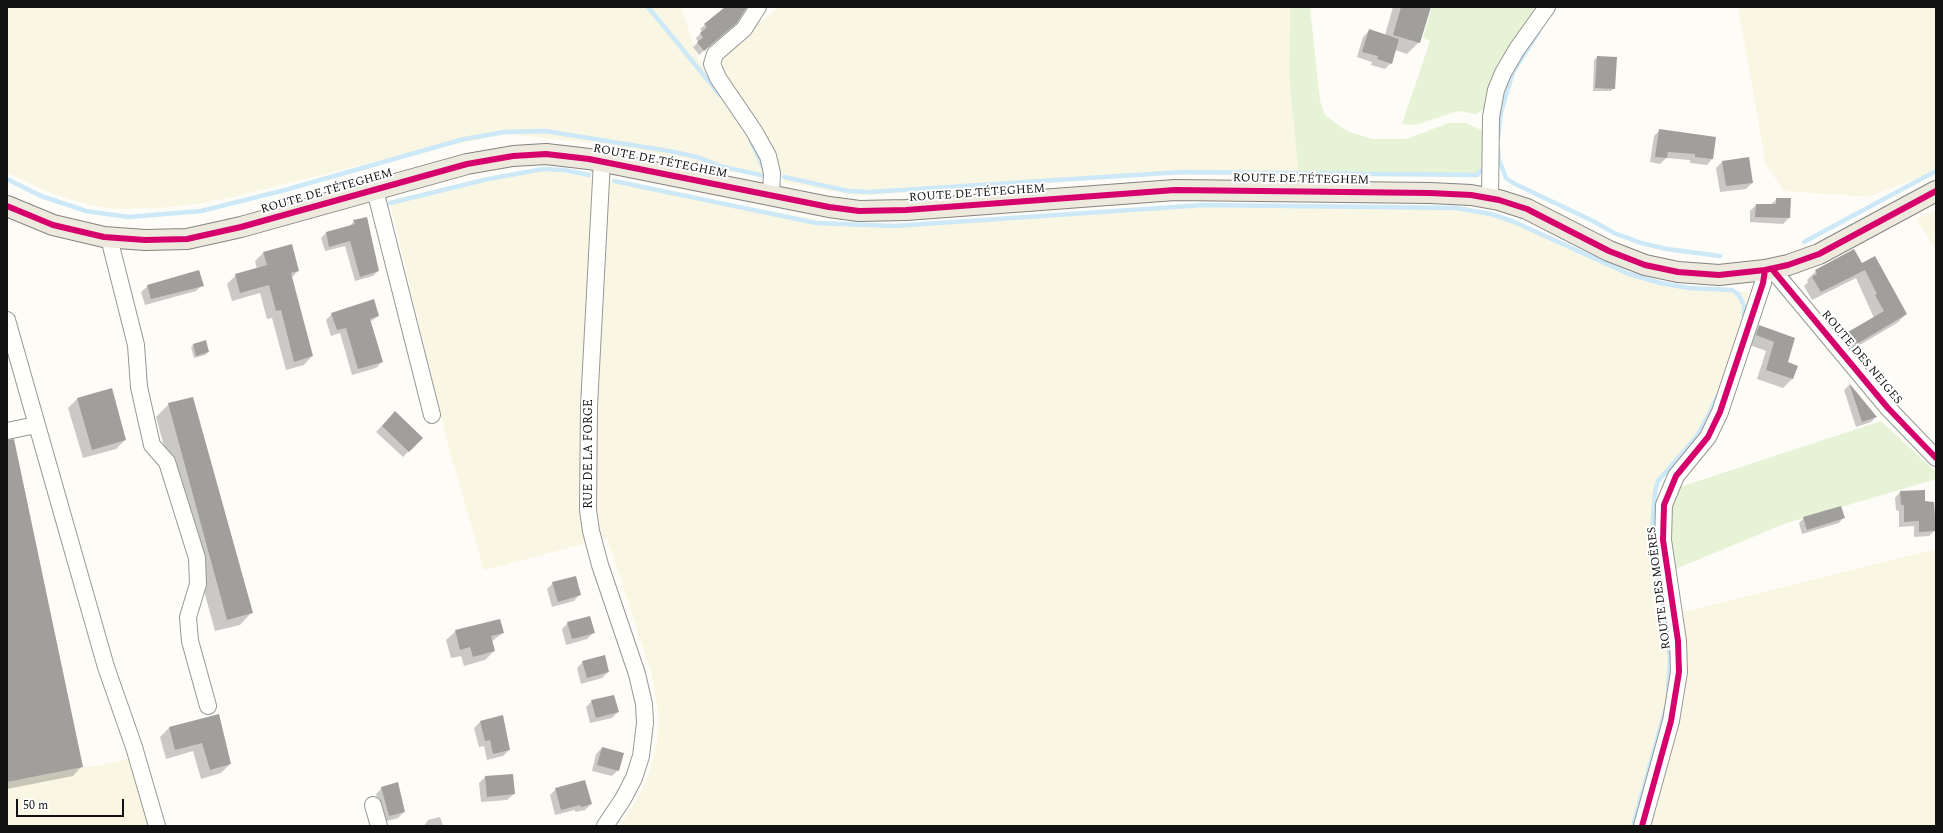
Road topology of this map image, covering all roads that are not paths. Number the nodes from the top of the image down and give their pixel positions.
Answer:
1 (758, 7) edge
2 (1547, 7) edge
3 (602, 161) junction
4 (375, 190) junction
5 (1936, 191) edge
6 (771, 195) junction
7 (1490, 198) junction
8 (7, 206) edge
9 (109, 238) junction
10 (1769, 270) junction
11 (7, 320) edge
12 (432, 415) dead end
13 (36, 425) junction
14 (7, 431) edge
15 (1936, 458) edge
16 (208, 706) dead end
17 (374, 805) dead end
18 (157, 826) edge
19 (379, 826) edge
20 (605, 826) edge
21 (1642, 826) edge

1 - 6 street
2 - 7 street
3 - 4 main road, ROUTE DE TÉTEGHEM
3 - 6 main road, ROUTE DE TÉTEGHEM
3 - 20 street, RUE DE LA FORGE
4 - 9 main road, ROUTE DE TÉTEGHEM
4 - 12 street
5 - 10 main road, ROUTE DE TÉTEGHEM
6 - 7 main road, ROUTE DE TÉTEGHEM
7 - 10 main road, ROUTE DE TÉTEGHEM
8 - 9 main road, ROUTE DE TÉTEGHEM
9 - 16 street
10 - 15 street, ROUTE DES NEIGES
10 - 21 street, ROUTE DES MOËRES
11 - 13 street
13 - 14 street
13 - 18 street
17 - 19 street

